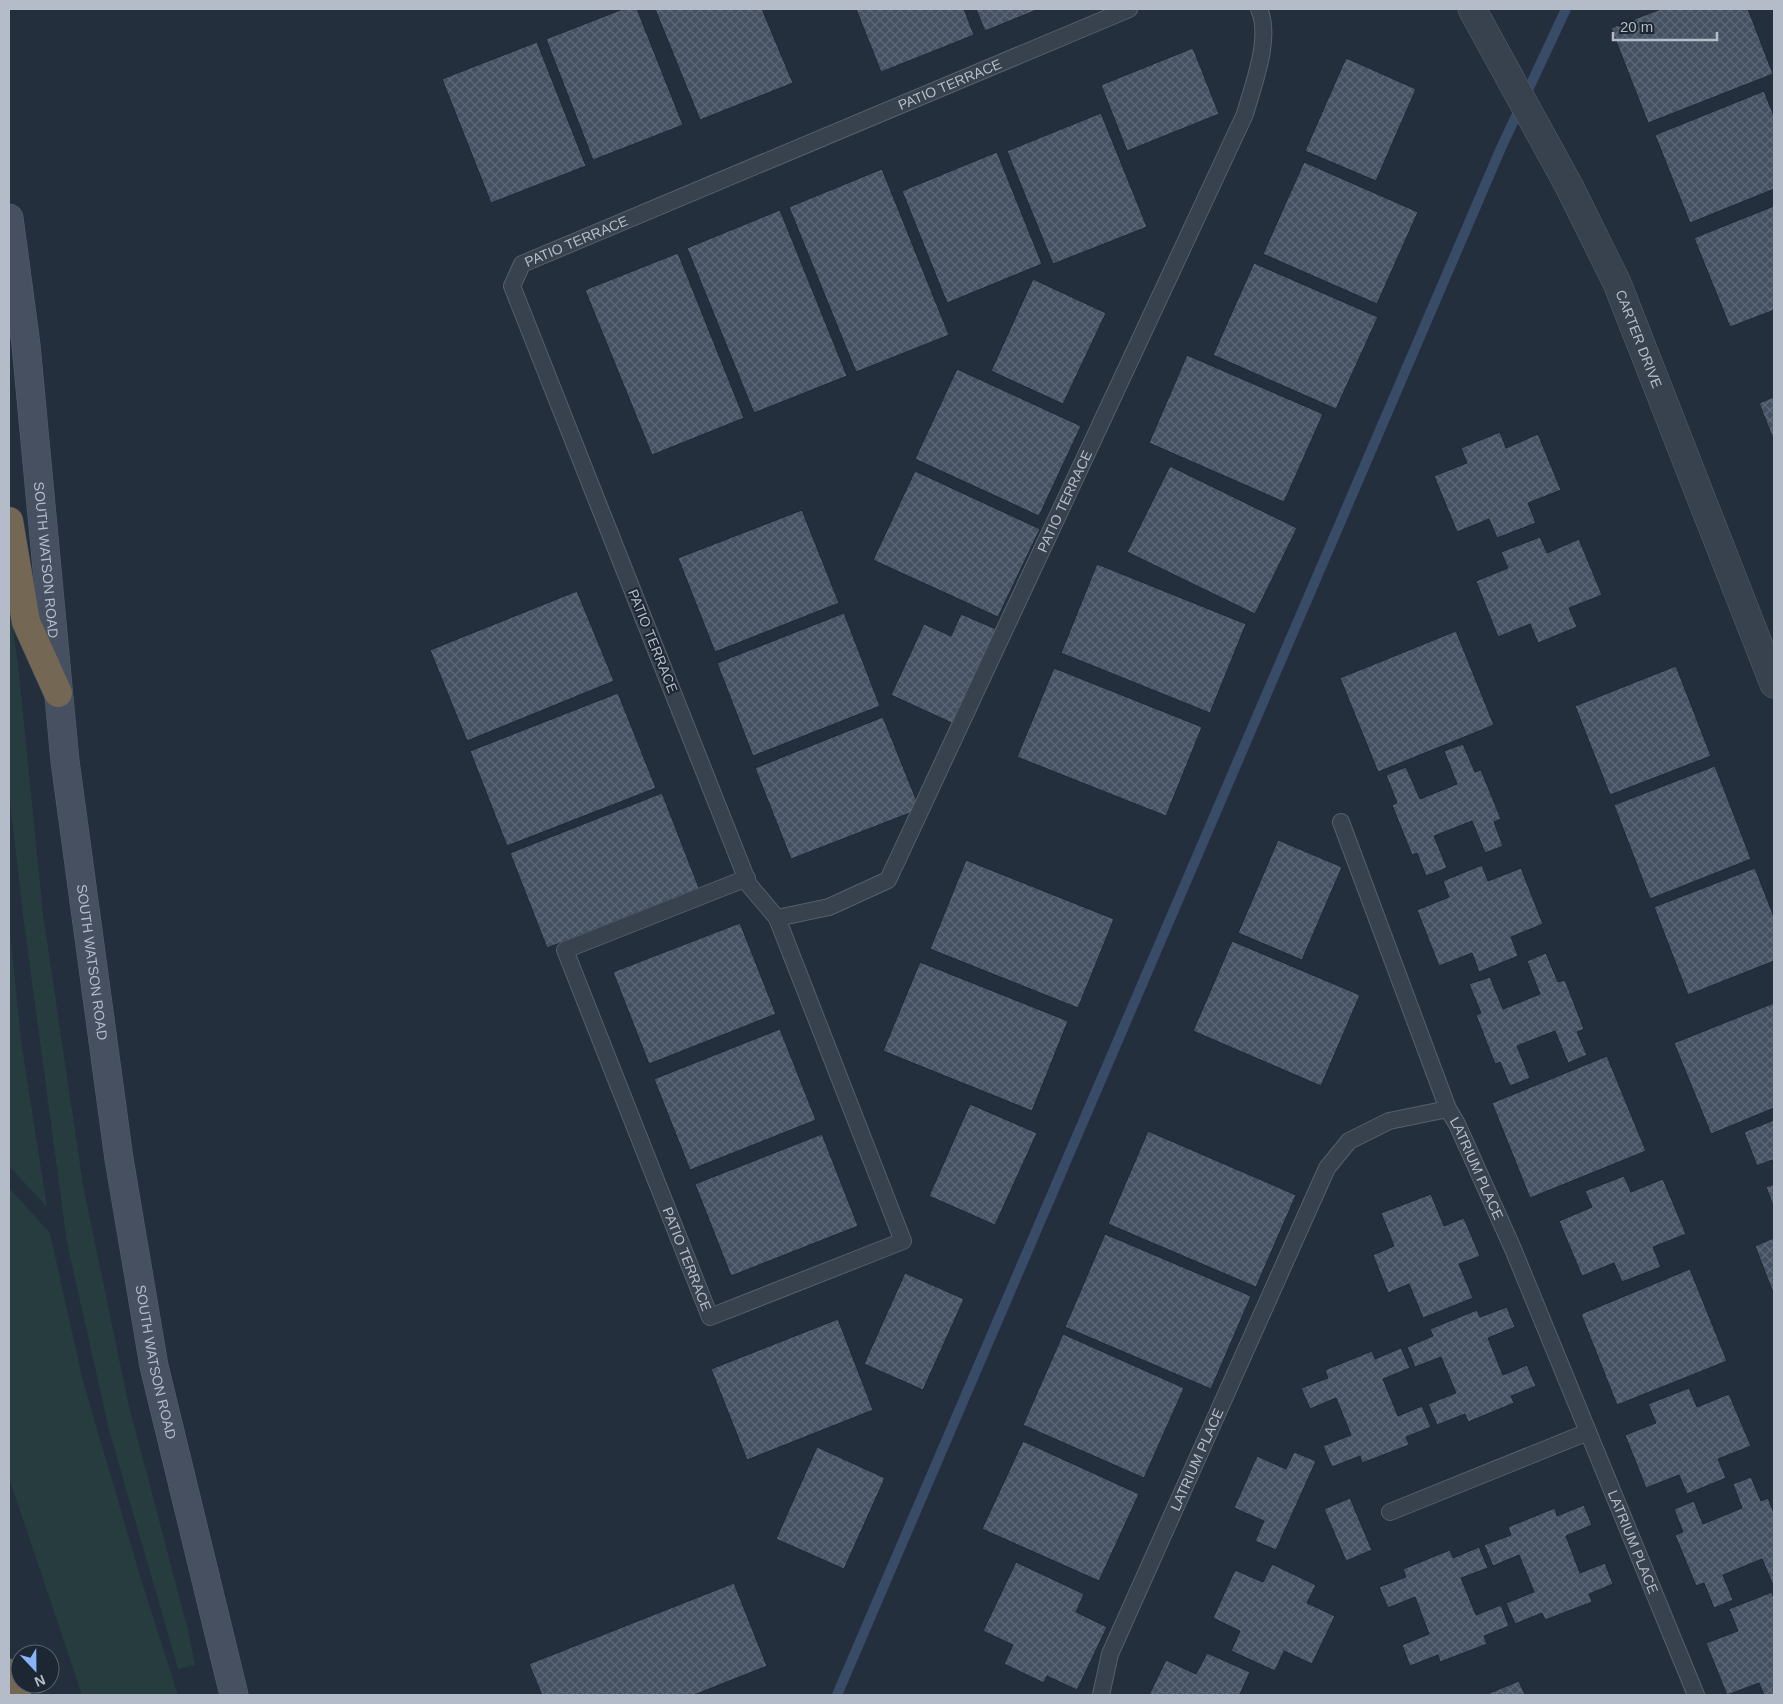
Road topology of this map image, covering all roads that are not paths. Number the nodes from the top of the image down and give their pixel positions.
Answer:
1 (1130, 9) edge
2 (1259, 9) edge
3 (1472, 9) edge
4 (9, 218) edge
5 (9, 521) edge
6 (1774, 684) edge
7 (58, 693) junction
8 (1341, 822) dead end
9 (747, 878) junction
10 (777, 918) junction
11 (1448, 1109) junction
12 (1588, 1432) junction
13 (1390, 1512) dead end
14 (9, 1672) edge
15 (17, 1695) edge
16 (234, 1695) edge
17 (1102, 1695) edge
18 (1696, 1695) edge

1 - 9 lane, PATIO TERRACE
2 - 10 lane, PATIO TERRACE
3 - 6 street, CARTER DRIVE
4 - 7 main road, SOUTH WATSON ROAD
5 - 7 highway
7 - 16 main road, SOUTH WATSON ROAD
8 - 11 lane
9 - 10 lane, PATIO TERRACE
9 - 10 lane, PATIO TERRACE
11 - 12 lane, LATRIUM PLACE
11 - 17 lane, LATRIUM PLACE
12 - 13 lane
12 - 18 lane, LATRIUM PLACE
14 - 15 highway

